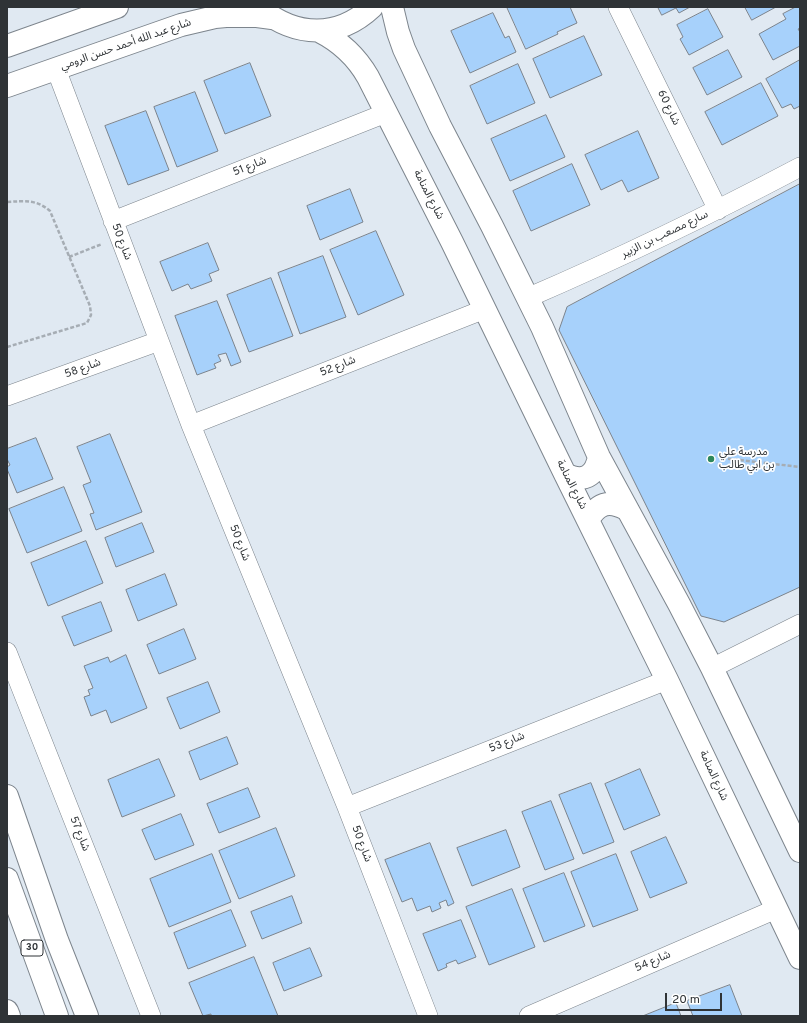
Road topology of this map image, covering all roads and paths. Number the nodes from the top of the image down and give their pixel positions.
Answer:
1 (117, 7) edge
2 (372, 7) edge
3 (392, 7) edge
4 (618, 7) edge
5 (265, 13) edge
6 (187, 16) edge
7 (319, 31) junction
8 (7, 46) edge
9 (56, 69) junction
10 (7, 86) edge
11 (386, 113) junction
12 (800, 167) edge
13 (7, 202) edge
14 (718, 210) junction
15 (116, 229) junction
16 (69, 257) junction
17 (527, 298) junction
18 (485, 309) junction
19 (159, 341) junction
20 (7, 347) edge
21 (7, 396) edge
22 (191, 425) junction
23 (599, 458) junction
24 (722, 458) dead end
25 (800, 467) edge
26 (565, 474) junction
27 (626, 509) junction
28 (588, 520) junction
29 (800, 624) edge
30 (7, 652) edge
31 (712, 668) junction
32 (667, 680) junction
33 (7, 796) edge
34 (347, 807) junction
35 (800, 851) edge
36 (7, 879) edge
37 (776, 909) junction
38 (799, 953) edge
39 (7, 1011) edge
40 (9, 1016) edge
41 (57, 1016) edge
42 (87, 1016) edge
43 (151, 1016) edge
44 (428, 1016) edge
45 (529, 1016) edge

1 - 8 main road
2 - 7 main road
3 - 17 main road
4 - 14 street, شارع 60
5 - 6 main road, شارع عبد الله أحمد حسن الرومي
5 - 7 main road, شارع عبد الله أحمد حسن الرومي
6 - 9 main road, شارع عبد الله أحمد حسن الرومي
7 - 11 main road, شارع المنامة
9 - 10 main road, شارع عبد الله أحمد حسن الرومي
9 - 15 street, شارع 50
11 - 15 street, شارع 51
11 - 18 main road, شارع المنامة
12 - 14 street, سارع مصعب بن الزبير
13 - 16 path
14 - 17 street, سارع مصعب بن الزبير
15 - 16 path
15 - 19 street, شارع 50
16 - 20 path
17 - 23 main road
18 - 22 street, شارع 52
18 - 26 main road, شارع المنامة
19 - 21 street, شارع 58
19 - 22 street, شارع 50
22 - 34 street, شارع 50
23 - 26 main road
23 - 27 main road
24 - 25 path
26 - 28 main road, شارع المنامة
27 - 28 main road
27 - 31 main road
28 - 32 main road, شارع المنامة
29 - 31 street
30 - 43 street, شارع 57
31 - 35 main road
32 - 34 street, شارع 53
32 - 37 main road, شارع المنامة
33 - 42 main road
34 - 44 street, شارع 50
36 - 41 main road, 30
37 - 38 main road, شارع المنامة
37 - 45 street, شارع 54
39 - 40 main road

